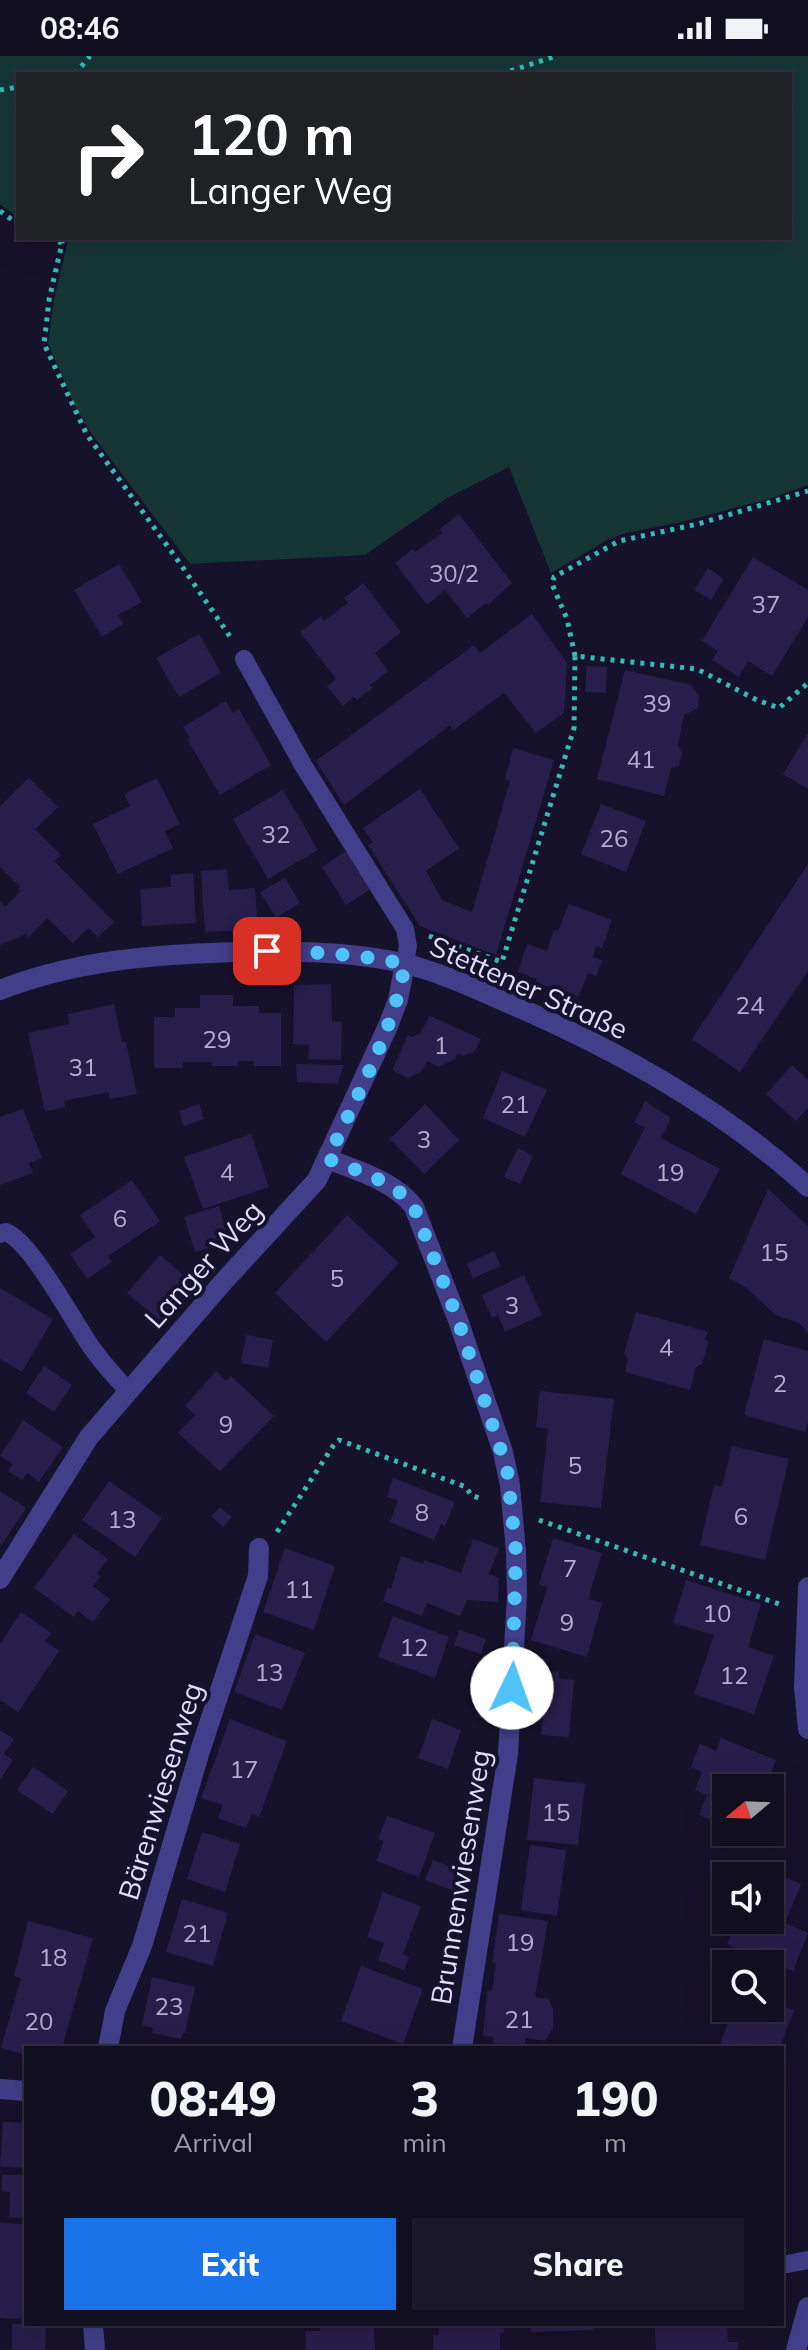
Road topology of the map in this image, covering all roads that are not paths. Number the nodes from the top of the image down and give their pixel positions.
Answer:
1 (244, 659) road end
2 (405, 964) junction
3 (0, 990) edge
4 (328, 1159) junction
5 (808, 1187) edge
6 (0, 1234) edge
7 (128, 1391) junction
8 (259, 1548) road end
9 (0, 1579) edge
10 (808, 1587) edge
11 (808, 1729) edge
12 (108, 2046) edge
13 (462, 2046) edge
14 (0, 2089) edge
15 (24, 2091) edge
16 (808, 2260) edge
17 (784, 2265) edge
18 (808, 2307) edge
19 (93, 2326) edge
20 (95, 2350) edge
21 (796, 2350) edge

1 - 2 lane
2 - 3 street, Stettener Straße
2 - 4 street, Langer Weg
2 - 5 street, Stettener Straße
4 - 7 street, Langer Weg
4 - 13 street, Brunnenwiesenweg
6 - 7 lane
7 - 9 street, Langer Weg
8 - 12 street, Bärenwiesenweg
10 - 11 street
14 - 15 street
16 - 17 lane
18 - 21 street
19 - 20 street

